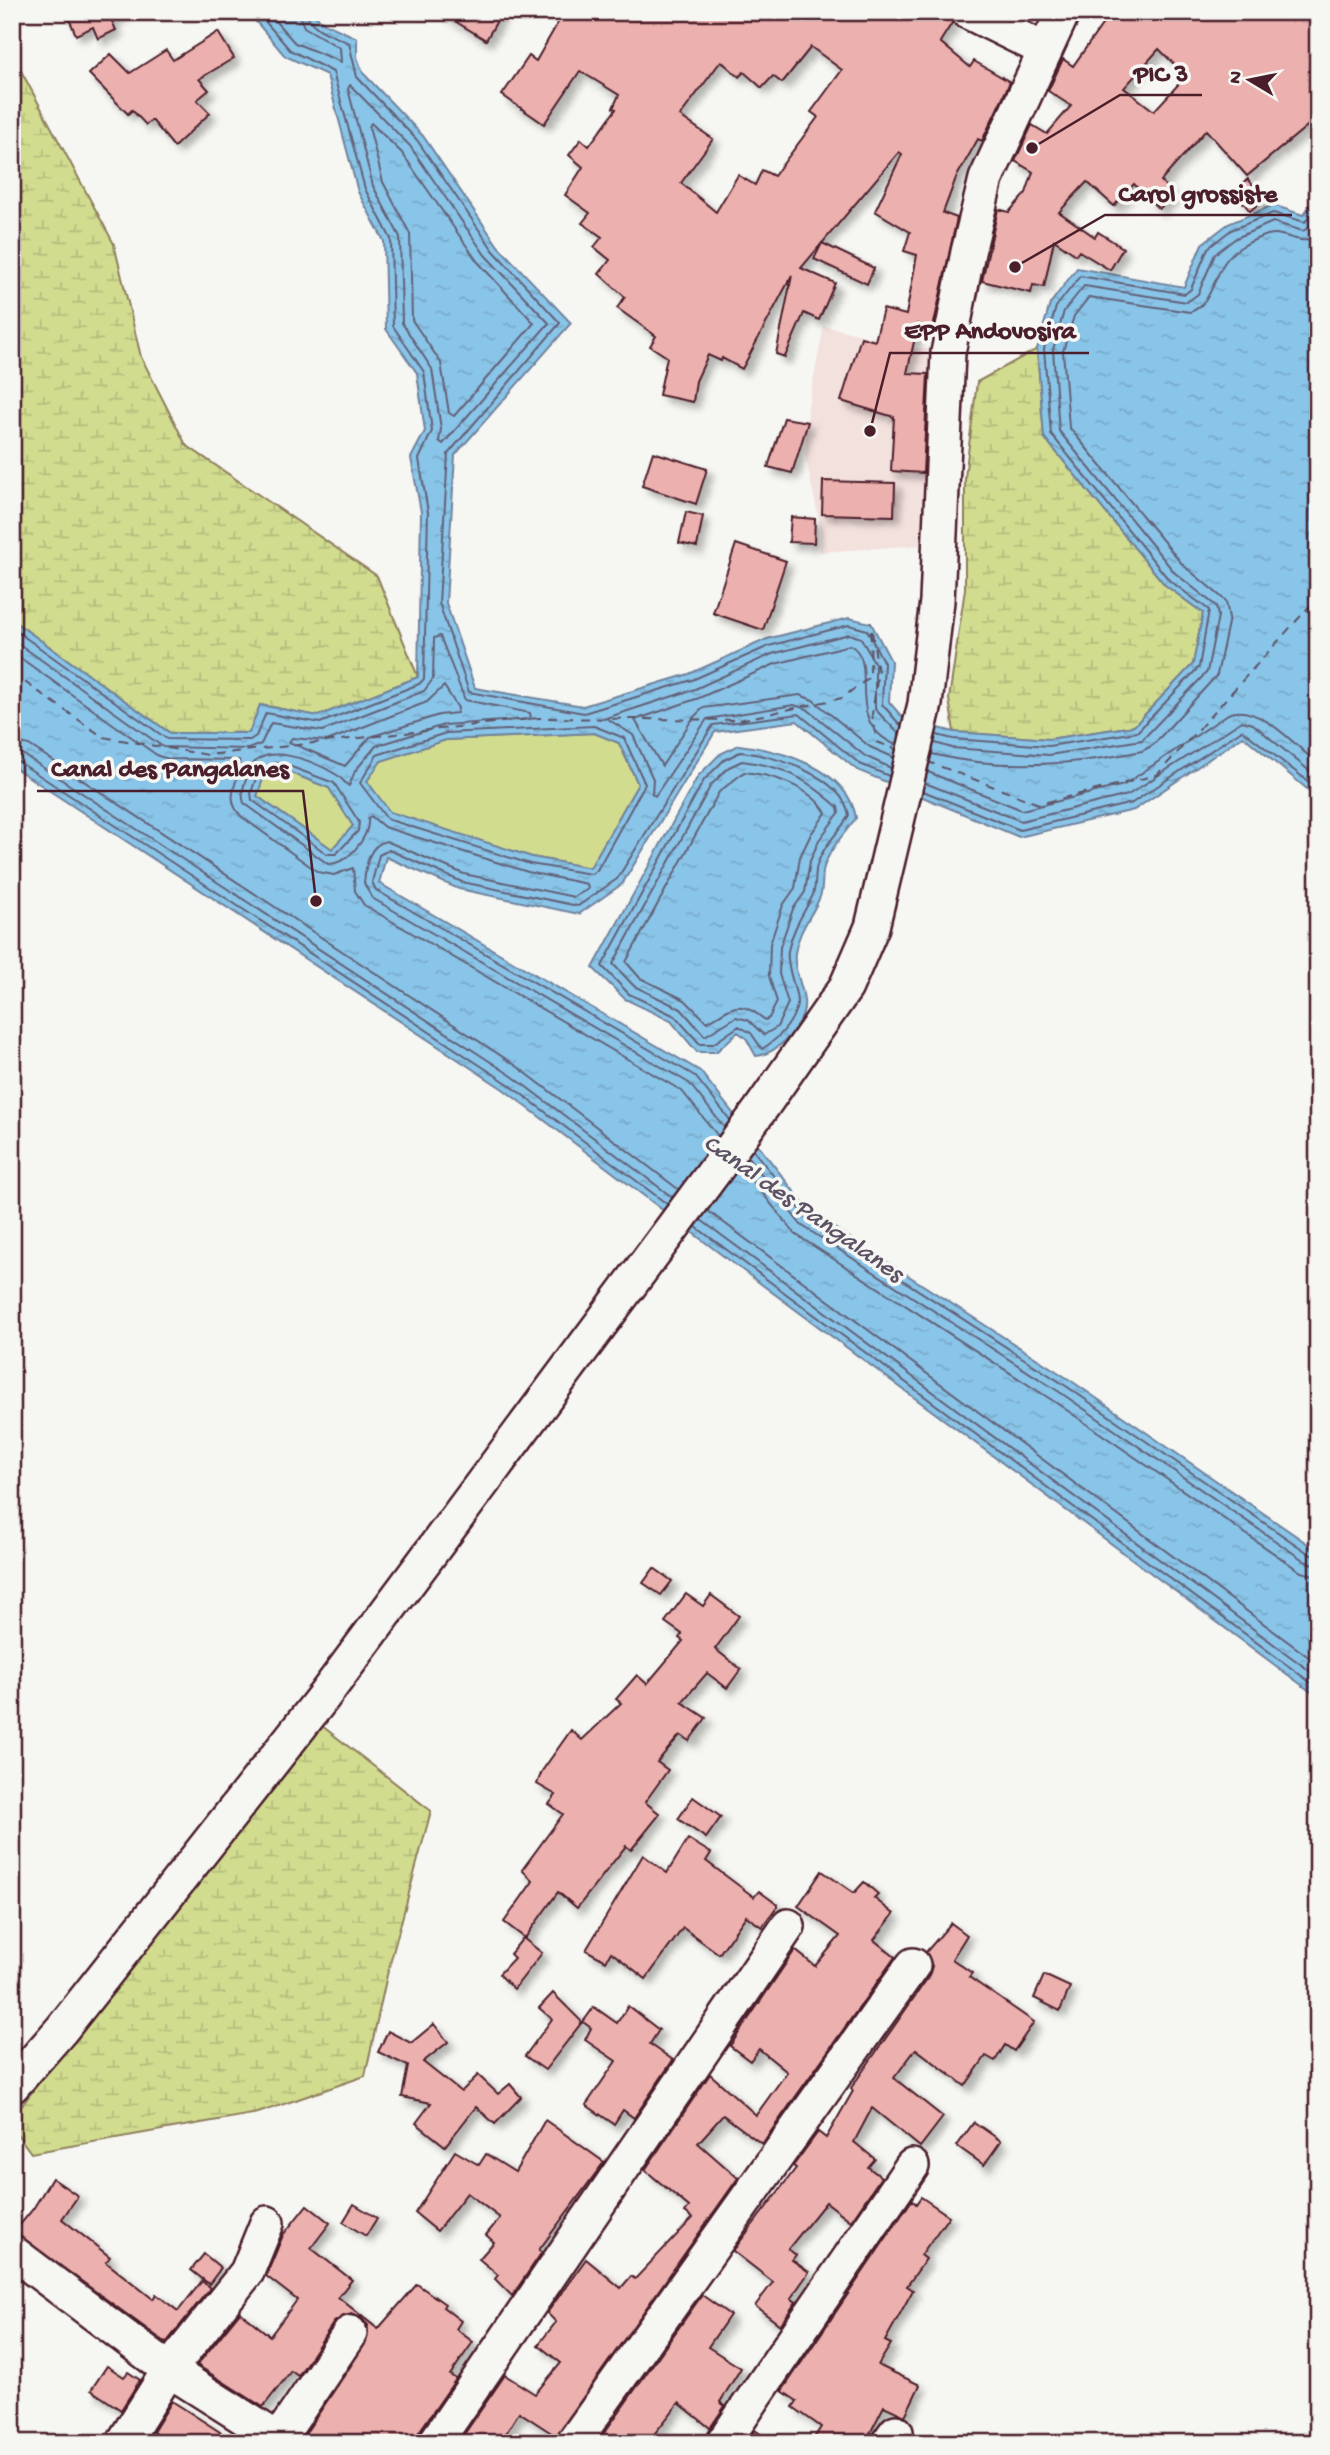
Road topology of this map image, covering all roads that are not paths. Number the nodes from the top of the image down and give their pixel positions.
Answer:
1 (968, 12) edge
2 (1063, 12) edge
3 (1045, 50) junction
4 (788, 1926) dead end
5 (914, 1965) dead end
6 (12, 2086) edge
7 (912, 2166) dead end
8 (267, 2224) dead end
9 (12, 2252) edge
10 (351, 2333) dead end
11 (169, 2370) junction
12 (279, 2441) edge
13 (123, 2443) edge
14 (435, 2443) edge
15 (573, 2443) edge
16 (723, 2443) edge

1 - 3 street
2 - 3 street
3 - 6 street
4 - 14 street
5 - 15 street
7 - 16 street
8 - 11 street
9 - 11 street
10 - 12 street
11 - 12 street
11 - 13 street

